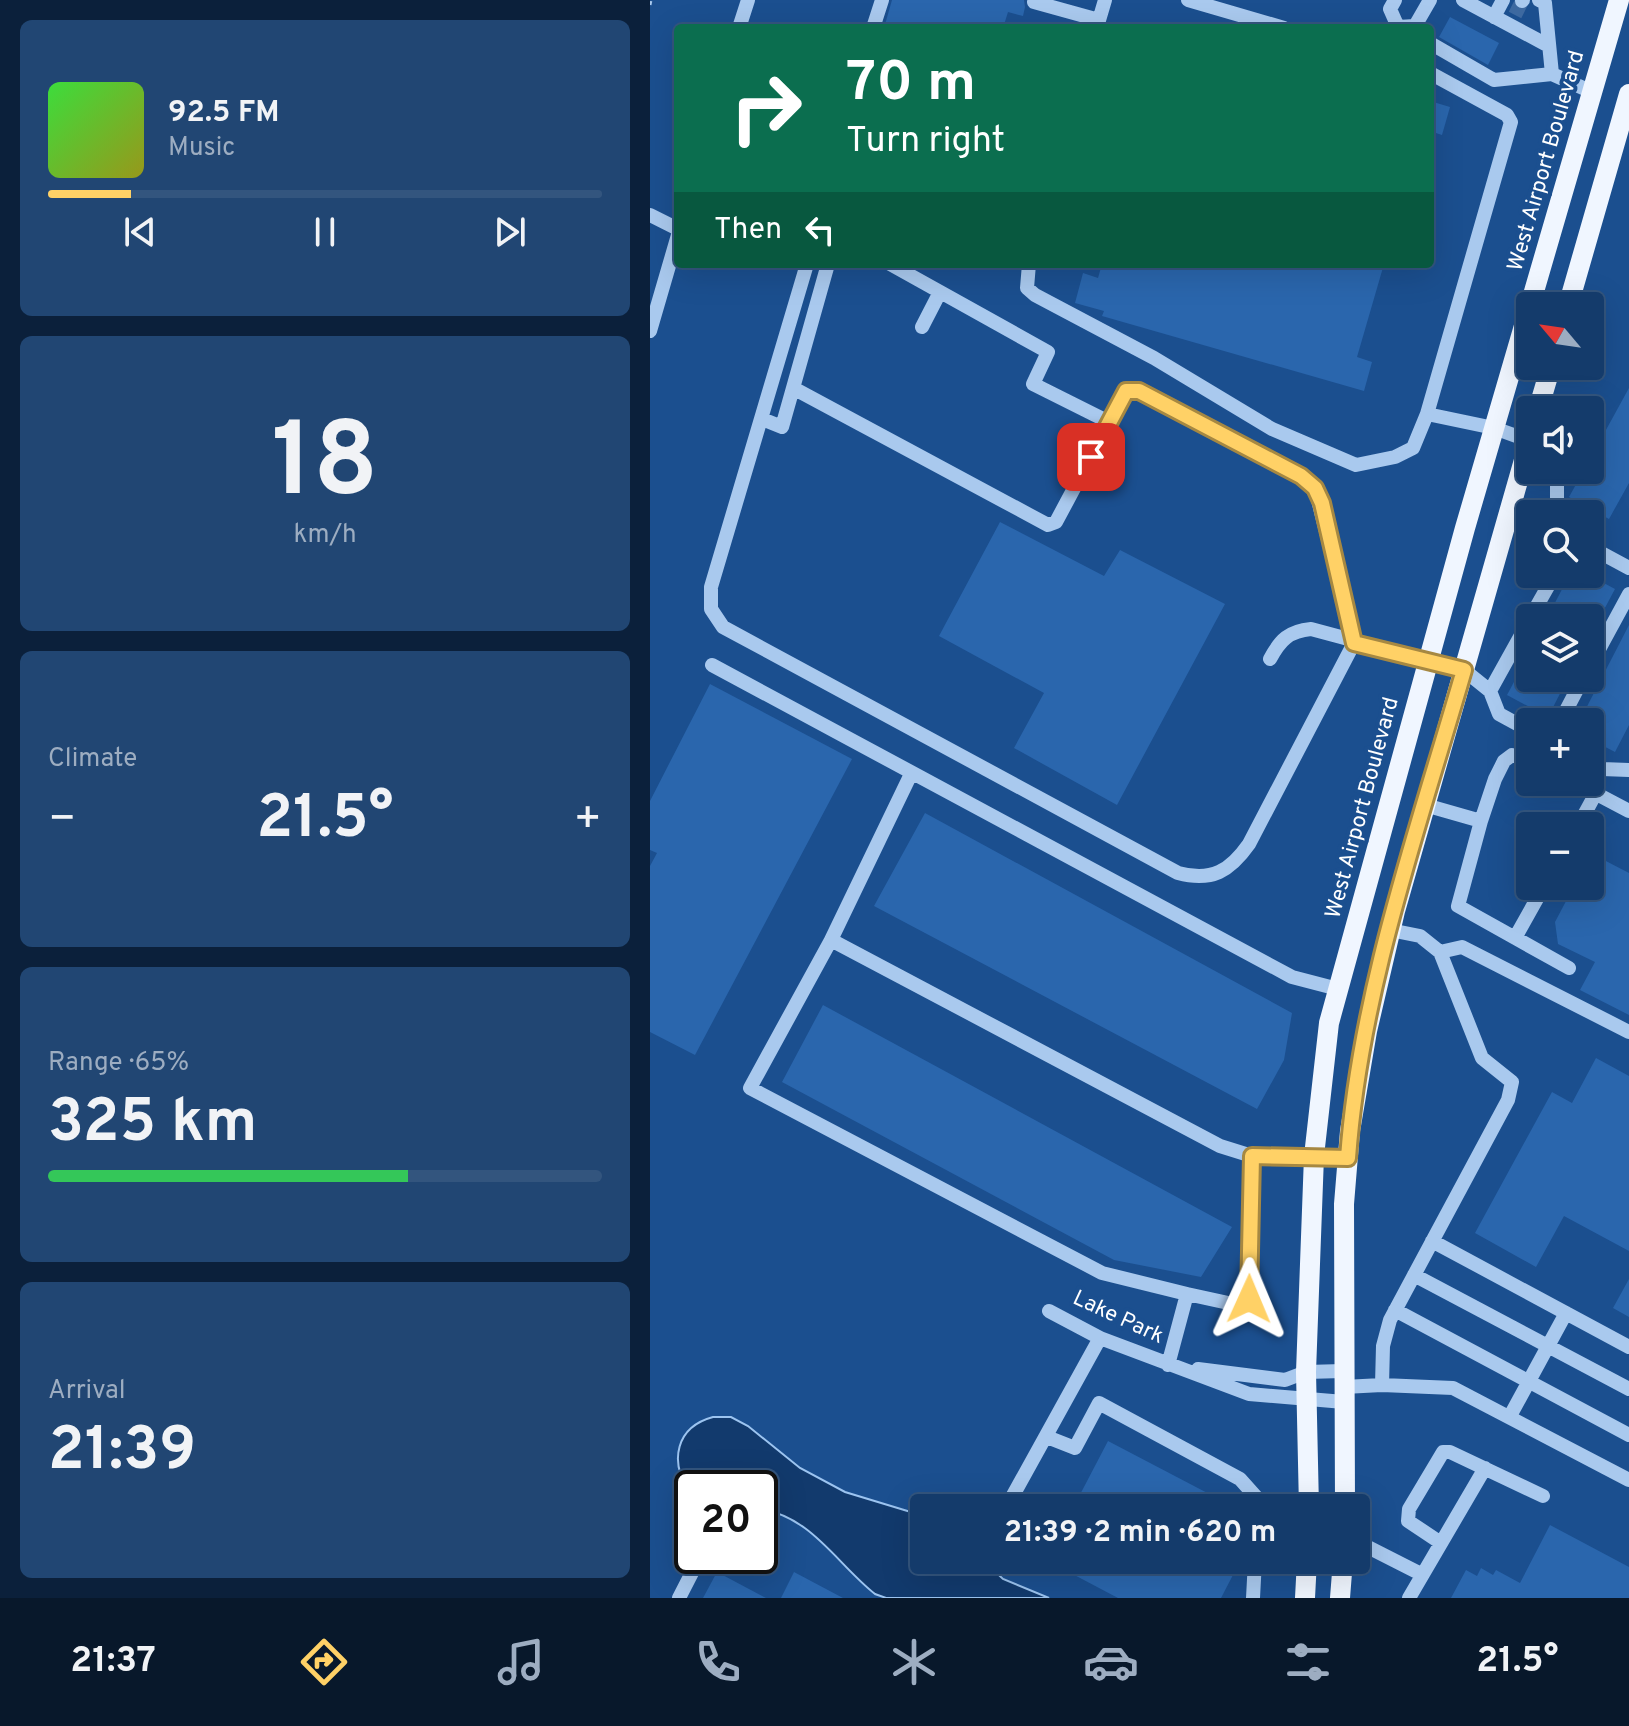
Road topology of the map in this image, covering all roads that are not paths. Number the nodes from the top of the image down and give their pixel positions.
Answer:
1 (748, 0) edge
2 (882, 0) edge
3 (1105, 0) edge
4 (1188, 0) edge
5 (1395, 0) edge
6 (1430, 0) edge
7 (1503, 0) edge
8 (1539, 0) edge
9 (1619, 0) edge
10 (1034, 2) edge
11 (1476, 5) edge
12 (1518, 10) edge
13 (740, 24) edge
14 (874, 24) edge
15 (1098, 24) edge
16 (1270, 24) edge
17 (1397, 24) edge
18 (1418, 24) edge
19 (1434, 45) edge
20 (1549, 46) junction
21 (1552, 74) junction
22 (1434, 75) edge
23 (1592, 92) junction
24 (1629, 94) edge
25 (1622, 141) edge
26 (650, 215) edge
27 (674, 230) edge
28 (674, 246) edge
29 (806, 268) edge
30 (827, 268) edge
31 (897, 268) edge
32 (1029, 268) edge
33 (940, 292) junction
34 (1573, 292) edge
35 (922, 327) dead end
36 (650, 331) edge
37 (793, 388) junction
38 (1427, 414) junction
39 (762, 419) junction
40 (1109, 422) junction
41 (1494, 428) junction
42 (1516, 435) edge
43 (1517, 484) edge
44 (1604, 555) edge
45 (1629, 568) edge
46 (1629, 594) edge
47 (1604, 640) edge
48 (1354, 643) junction
49 (1516, 644) edge
50 (1270, 659) dead end
51 (1427, 663) junction
52 (712, 665) dead end
53 (1464, 670) junction
54 (1490, 691) junction
55 (1516, 723) edge
56 (1516, 756) edge
57 (1604, 769) edge
58 (1629, 770) edge
59 (911, 774) junction
60 (1602, 796) edge
61 (1425, 805) junction
62 (1629, 811) edge
63 (1481, 821) junction
64 (1536, 900) edge
65 (1390, 930) junction
66 (1515, 938) junction
67 (831, 940) junction
68 (1440, 952) junction
69 (1569, 968) dead end
70 (1338, 989) junction
71 (1629, 1032) edge
72 (1252, 1156) junction
73 (1314, 1156) junction
74 (1348, 1158) junction
75 (1432, 1241) junction
76 (1414, 1275) junction
77 (1187, 1294) junction
78 (1395, 1310) junction
79 (1049, 1311) dead end
80 (1566, 1313) junction
81 (1100, 1338) junction
82 (1548, 1346) junction
83 (1629, 1347) edge
84 (1168, 1365) junction
85 (1306, 1372) junction
86 (1529, 1381) junction
87 (1382, 1385) junction
88 (1344, 1387) junction
89 (1629, 1389) edge
90 (1307, 1402) junction
91 (1510, 1416) junction
92 (1629, 1435) edge
93 (1047, 1437) junction
94 (1485, 1468) junction
95 (1629, 1480) edge
96 (1014, 1494) edge
97 (1253, 1494) edge
98 (1309, 1494) edge
99 (1345, 1494) edge
100 (1543, 1496) dead end
101 (1441, 1543) junction
102 (1370, 1548) edge
103 (691, 1574) edge
104 (1254, 1574) edge
105 (1306, 1574) edge
106 (1342, 1574) edge
107 (1421, 1574) junction
108 (679, 1598) edge
109 (1253, 1598) edge
110 (1305, 1598) edge
111 (1340, 1598) edge
112 (1409, 1598) edge

1 - 13 street
2 - 14 street
3 - 15 street
4 - 16 street
5 - 17 street
6 - 18 street
7 - 11 street
8 - 20 street
9 - 23 main road, West Airport Boulevard
10 - 15 street
11 - 12 street
12 - 20 street
19 - 21 street
20 - 21 street
21 - 23 street
22 - 38 street
23 - 41 main road, West Airport Boulevard
24 - 25 main road
25 - 34 main road
26 - 27 street
28 - 36 street
29 - 39 street
30 - 37 street
31 - 33 street
32 - 38 street
33 - 35 street
33 - 40 street
37 - 39 street
37 - 40 street
38 - 41 street
39 - 48 street
40 - 48 street
41 - 42 street
41 - 51 main road, West Airport Boulevard
43 - 53 main road
44 - 45 street
46 - 47 street
48 - 50 street
48 - 51 street
49 - 54 street
51 - 53 street
51 - 70 main road, West Airport Boulevard
52 - 59 street
53 - 54 street
53 - 61 main road
54 - 55 street
56 - 63 street
57 - 58 street
59 - 67 street
59 - 70 street
60 - 62 street
61 - 63 street
61 - 65 main road
63 - 66 street
64 - 66 street
65 - 68 street
65 - 74 main road
66 - 69 street
67 - 72 street
67 - 77 street
68 - 71 street
68 - 75 street
70 - 73 main road, West Airport Boulevard
72 - 73 street
72 - 77 street
73 - 74 street
73 - 85 main road, West Airport Boulevard
74 - 88 main road
75 - 76 street
75 - 80 street
76 - 78 street
76 - 82 street
77 - 84 street
78 - 86 street
78 - 87 street
79 - 81 street, Lake Park
80 - 82 street
80 - 83 street
81 - 84 street, Lake Park
81 - 93 street
82 - 86 street
82 - 89 street
84 - 85 street, Lake Park
84 - 90 street, Lake Park
85 - 88 street, Lake Park
85 - 90 main road, West Airport Boulevard
86 - 91 street
86 - 92 street
87 - 88 street
87 - 91 street
88 - 90 street, Lake Park
88 - 99 main road
90 - 98 main road, West Airport Boulevard
91 - 95 street
93 - 96 street
93 - 97 street
94 - 100 street
94 - 101 street
94 - 101 street
101 - 107 street
102 - 107 street
103 - 108 street
104 - 109 street
105 - 110 main road
106 - 111 main road
107 - 112 street

